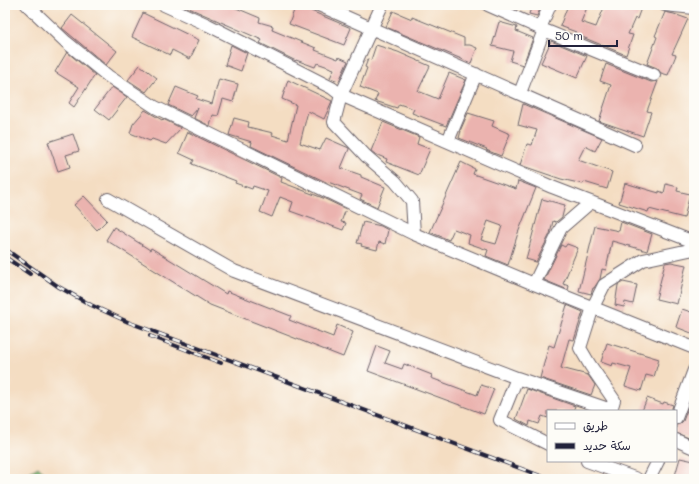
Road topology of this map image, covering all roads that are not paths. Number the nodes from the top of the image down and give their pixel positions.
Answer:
1 (27, 5) edge
2 (164, 5) edge
3 (319, 5) edge
4 (382, 5) edge
5 (488, 5) edge
6 (550, 5) edge
7 (665, 5) edge
8 (694, 8) edge
9 (372, 28) junction
10 (542, 29) junction
11 (476, 74) junction
12 (654, 75) dead end
13 (520, 93) junction
14 (341, 95) junction
15 (448, 141) junction
16 (635, 145) dead end
17 (108, 199) dead end
18 (591, 202) junction
19 (414, 234) junction
20 (694, 242) edge
21 (694, 249) edge
22 (534, 284) junction
23 (594, 308) junction
24 (694, 348) edge
25 (694, 370) edge
26 (517, 378) junction
27 (609, 410) edge
28 (612, 410) edge
29 (677, 415) edge
30 (677, 440) edge
31 (547, 444) edge
32 (694, 448) edge
33 (590, 462) edge
34 (658, 462) edge
35 (637, 479) edge
36 (650, 479) edge

1 - 19 street
2 - 14 street
3 - 9 street
4 - 9 street
5 - 10 street
6 - 10 street
7 - 8 street
9 - 11 street
9 - 14 street
10 - 12 street
10 - 13 street
11 - 13 street
11 - 15 street
13 - 16 street
14 - 15 street
14 - 19 street
15 - 18 street
17 - 26 street
18 - 20 street
18 - 22 street
19 - 22 street
21 - 23 street
22 - 23 street
23 - 24 street
23 - 28 street
25 - 29 street
26 - 27 street
26 - 31 street
30 - 32 street
33 - 35 street
34 - 36 street

